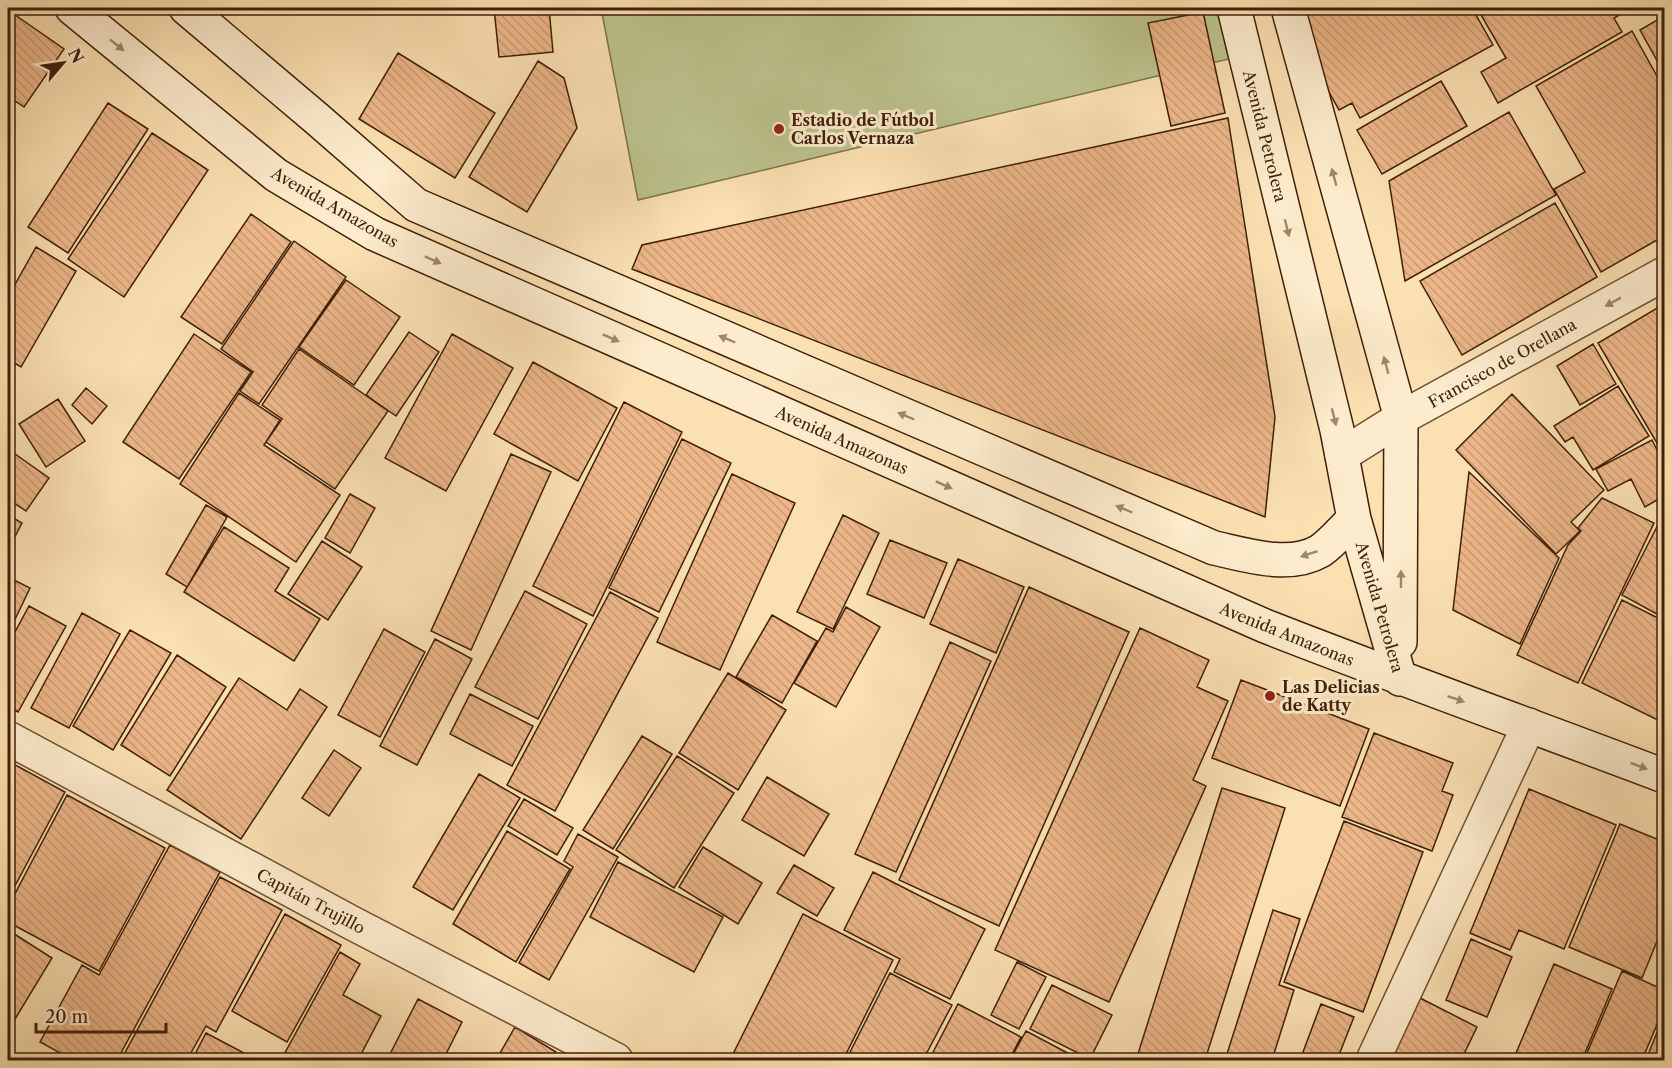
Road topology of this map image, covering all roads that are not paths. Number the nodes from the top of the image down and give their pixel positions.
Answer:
1 (72, 8) edge
2 (186, 8) edge
3 (1234, 8) edge
4 (1288, 8) edge
5 (1665, 273) edge
6 (1401, 418) junction
7 (1342, 455) junction
8 (1354, 519) junction
9 (1400, 679) junction
10 (1529, 725) junction
11 (8, 738) edge
12 (1665, 776) edge
13 (616, 1060) edge
14 (1373, 1060) edge

1 -> 9 main road, Avenida Amazonas
8 -> 2 main road
3 -> 7 main road, Avenida Petrolera
6 -> 4 main road, Avenida Petrolera
5 -> 6 main road, Francisco de Orellana
6 - 7 main road, Francisco de Orellana
9 -> 6 main road, Avenida Petrolera
7 - 8 main road, Avenida Petrolera
8 - 9 main road, Avenida Petrolera
9 -> 10 main road, Avenida Amazonas
10 -> 12 main road, Avenida Amazonas
10 - 14 main road
11 - 13 main road, Capitán Trujillo

